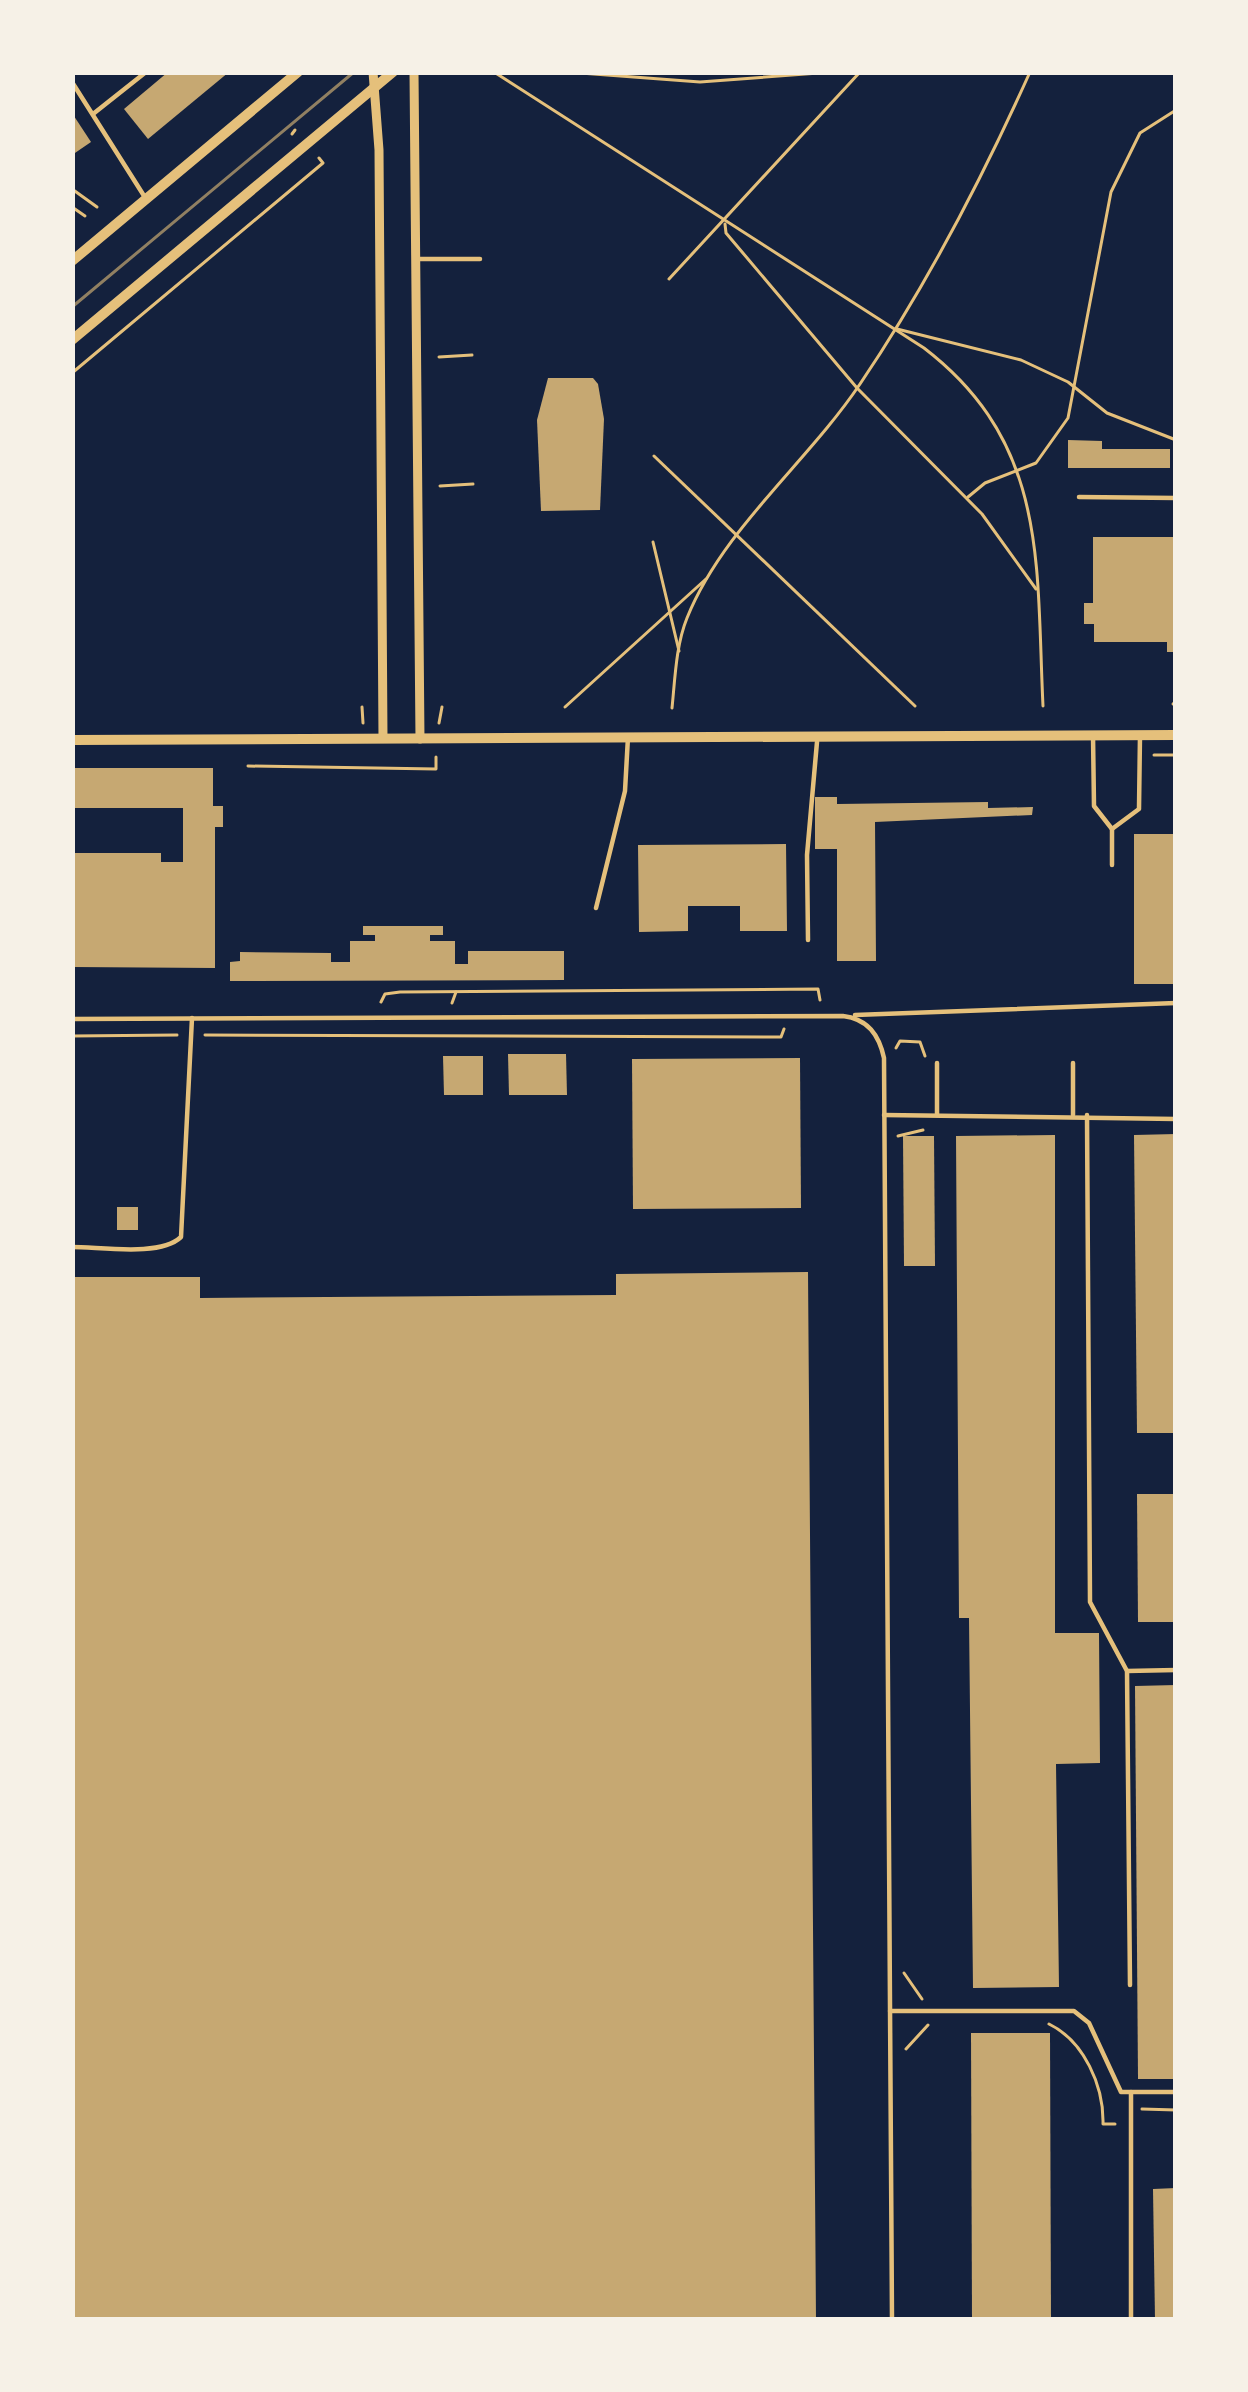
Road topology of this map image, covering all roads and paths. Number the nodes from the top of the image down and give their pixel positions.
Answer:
1 (146, 72) edge
2 (298, 72) edge
3 (393, 72) edge
4 (414, 72) edge
5 (494, 72) edge
6 (567, 72) edge
7 (832, 72) edge
8 (860, 72) edge
9 (1030, 72) edge
10 (375, 79) edge
11 (72, 82) edge
12 (1176, 110) edge
13 (93, 114) junction
14 (315, 154) dead end
15 (72, 189) edge
16 (146, 199) junction
17 (72, 207) edge
18 (97, 207) dead end
19 (85, 216) dead end
20 (725, 221) junction
21 (416, 259) junction
22 (480, 259) dead end
23 (72, 261) edge
24 (669, 279) dead end
25 (896, 329) junction
26 (72, 340) edge
27 (472, 355) dead end
28 (439, 357) dead end
29 (72, 373) edge
30 (857, 388) junction
31 (1076, 389) junction
32 (1176, 440) edge
33 (654, 456) dead end
34 (1020, 472) junction
35 (473, 484) dead end
36 (440, 486) dead end
37 (1079, 497) dead end
38 (967, 498) junction
39 (1176, 498) edge
40 (737, 537) junction
41 (653, 542) dead end
42 (708, 578) junction
43 (1037, 590) junction
44 (670, 612) junction
45 (679, 653) junction
46 (915, 706) dead end
47 (1043, 706) dead end
48 (565, 707) dead end
49 (672, 708) dead end
50 (1176, 734) edge
51 (1093, 735) junction
52 (1140, 735) junction
53 (816, 736) junction
54 (628, 737) junction
55 (383, 738) junction
56 (420, 739) junction
57 (72, 740) edge
58 (1140, 755) junction
59 (1176, 755) edge
60 (248, 766) dead end
61 (436, 769) dead end
62 (1112, 829) junction
63 (1112, 865) dead end
64 (596, 908) dead end
65 (808, 940) dead end
66 (456, 992) junction
67 (1176, 1003) edge
68 (400, 1007) dead end
69 (451, 1007) dead end
70 (822, 1007) dead end
71 (788, 1016) junction
72 (843, 1016) junction
73 (192, 1018) junction
74 (72, 1019) edge
75 (890, 1033) dead end
76 (192, 1035) junction
77 (72, 1036) edge
78 (937, 1063) dead end
79 (1073, 1063) dead end
80 (925, 1067) dead end
81 (884, 1115) junction
82 (915, 1115) junction
83 (937, 1115) junction
84 (1073, 1115) junction
85 (1087, 1115) junction
86 (1176, 1118) edge
87 (916, 1130) dead end
88 (72, 1247) edge
89 (1176, 1670) edge
90 (1127, 1671) junction
91 (1130, 1985) dead end
92 (890, 2011) junction
93 (929, 2011) junction
94 (1048, 2023) dead end
95 (929, 2024) dead end
96 (1131, 2092) junction
97 (1176, 2092) edge
98 (1132, 2109) junction
99 (1176, 2110) edge
100 (892, 2320) edge
101 (1131, 2320) edge

1 - 13 lane
2 - 16 street
3 - 10 street
4 - 21 street
5 - 20 path
6 - 7 path
8 - 20 path
9 - 25 path
10 - 26 street
10 - 55 street
11 - 13 lane
12 - 31 path
13 - 16 lane
14 - 29 path
15 - 18 path
16 - 23 street
17 - 19 path
20 - 24 path
20 - 25 path
20 - 30 path
21 - 22 lane
21 - 56 street
25 - 30 path
25 - 31 path
25 - 34 path
27 - 28 path
30 - 38 path
30 - 40 path
31 - 32 path
31 - 34 path
33 - 40 path
34 - 38 path
34 - 43 path
35 - 36 path
37 - 39 lane
38 - 43 path
40 - 42 path
40 - 46 path
41 - 44 path
42 - 44 path
42 - 45 path
43 - 47 path
44 - 45 path
44 - 48 path
45 - 49 path
50 - 52 street
51 - 52 street
51 - 53 street
51 - 62 lane
52 - 58 lane
53 - 54 street
53 - 65 lane
54 - 56 street
54 - 64 lane
55 - 56 street
55 - 57 street
58 - 59 path
58 - 62 lane
60 - 61 path
62 - 63 lane
66 - 68 path
66 - 69 path
66 - 70 path
67 - 72 lane
71 - 72 lane
71 - 73 lane
71 - 76 path
72 - 81 lane
73 - 74 lane
73 - 76 lane
75 - 80 path
76 - 77 path
76 - 88 lane
78 - 83 lane
79 - 84 lane
81 - 82 lane
81 - 92 lane
82 - 83 lane
82 - 87 path
83 - 84 lane
84 - 85 lane
85 - 86 lane
85 - 90 lane
89 - 90 lane
90 - 91 lane
92 - 93 lane
92 - 100 lane
93 - 95 path
93 - 96 lane
94 - 98 path
96 - 97 lane
96 - 98 lane
98 - 99 path
98 - 101 lane

